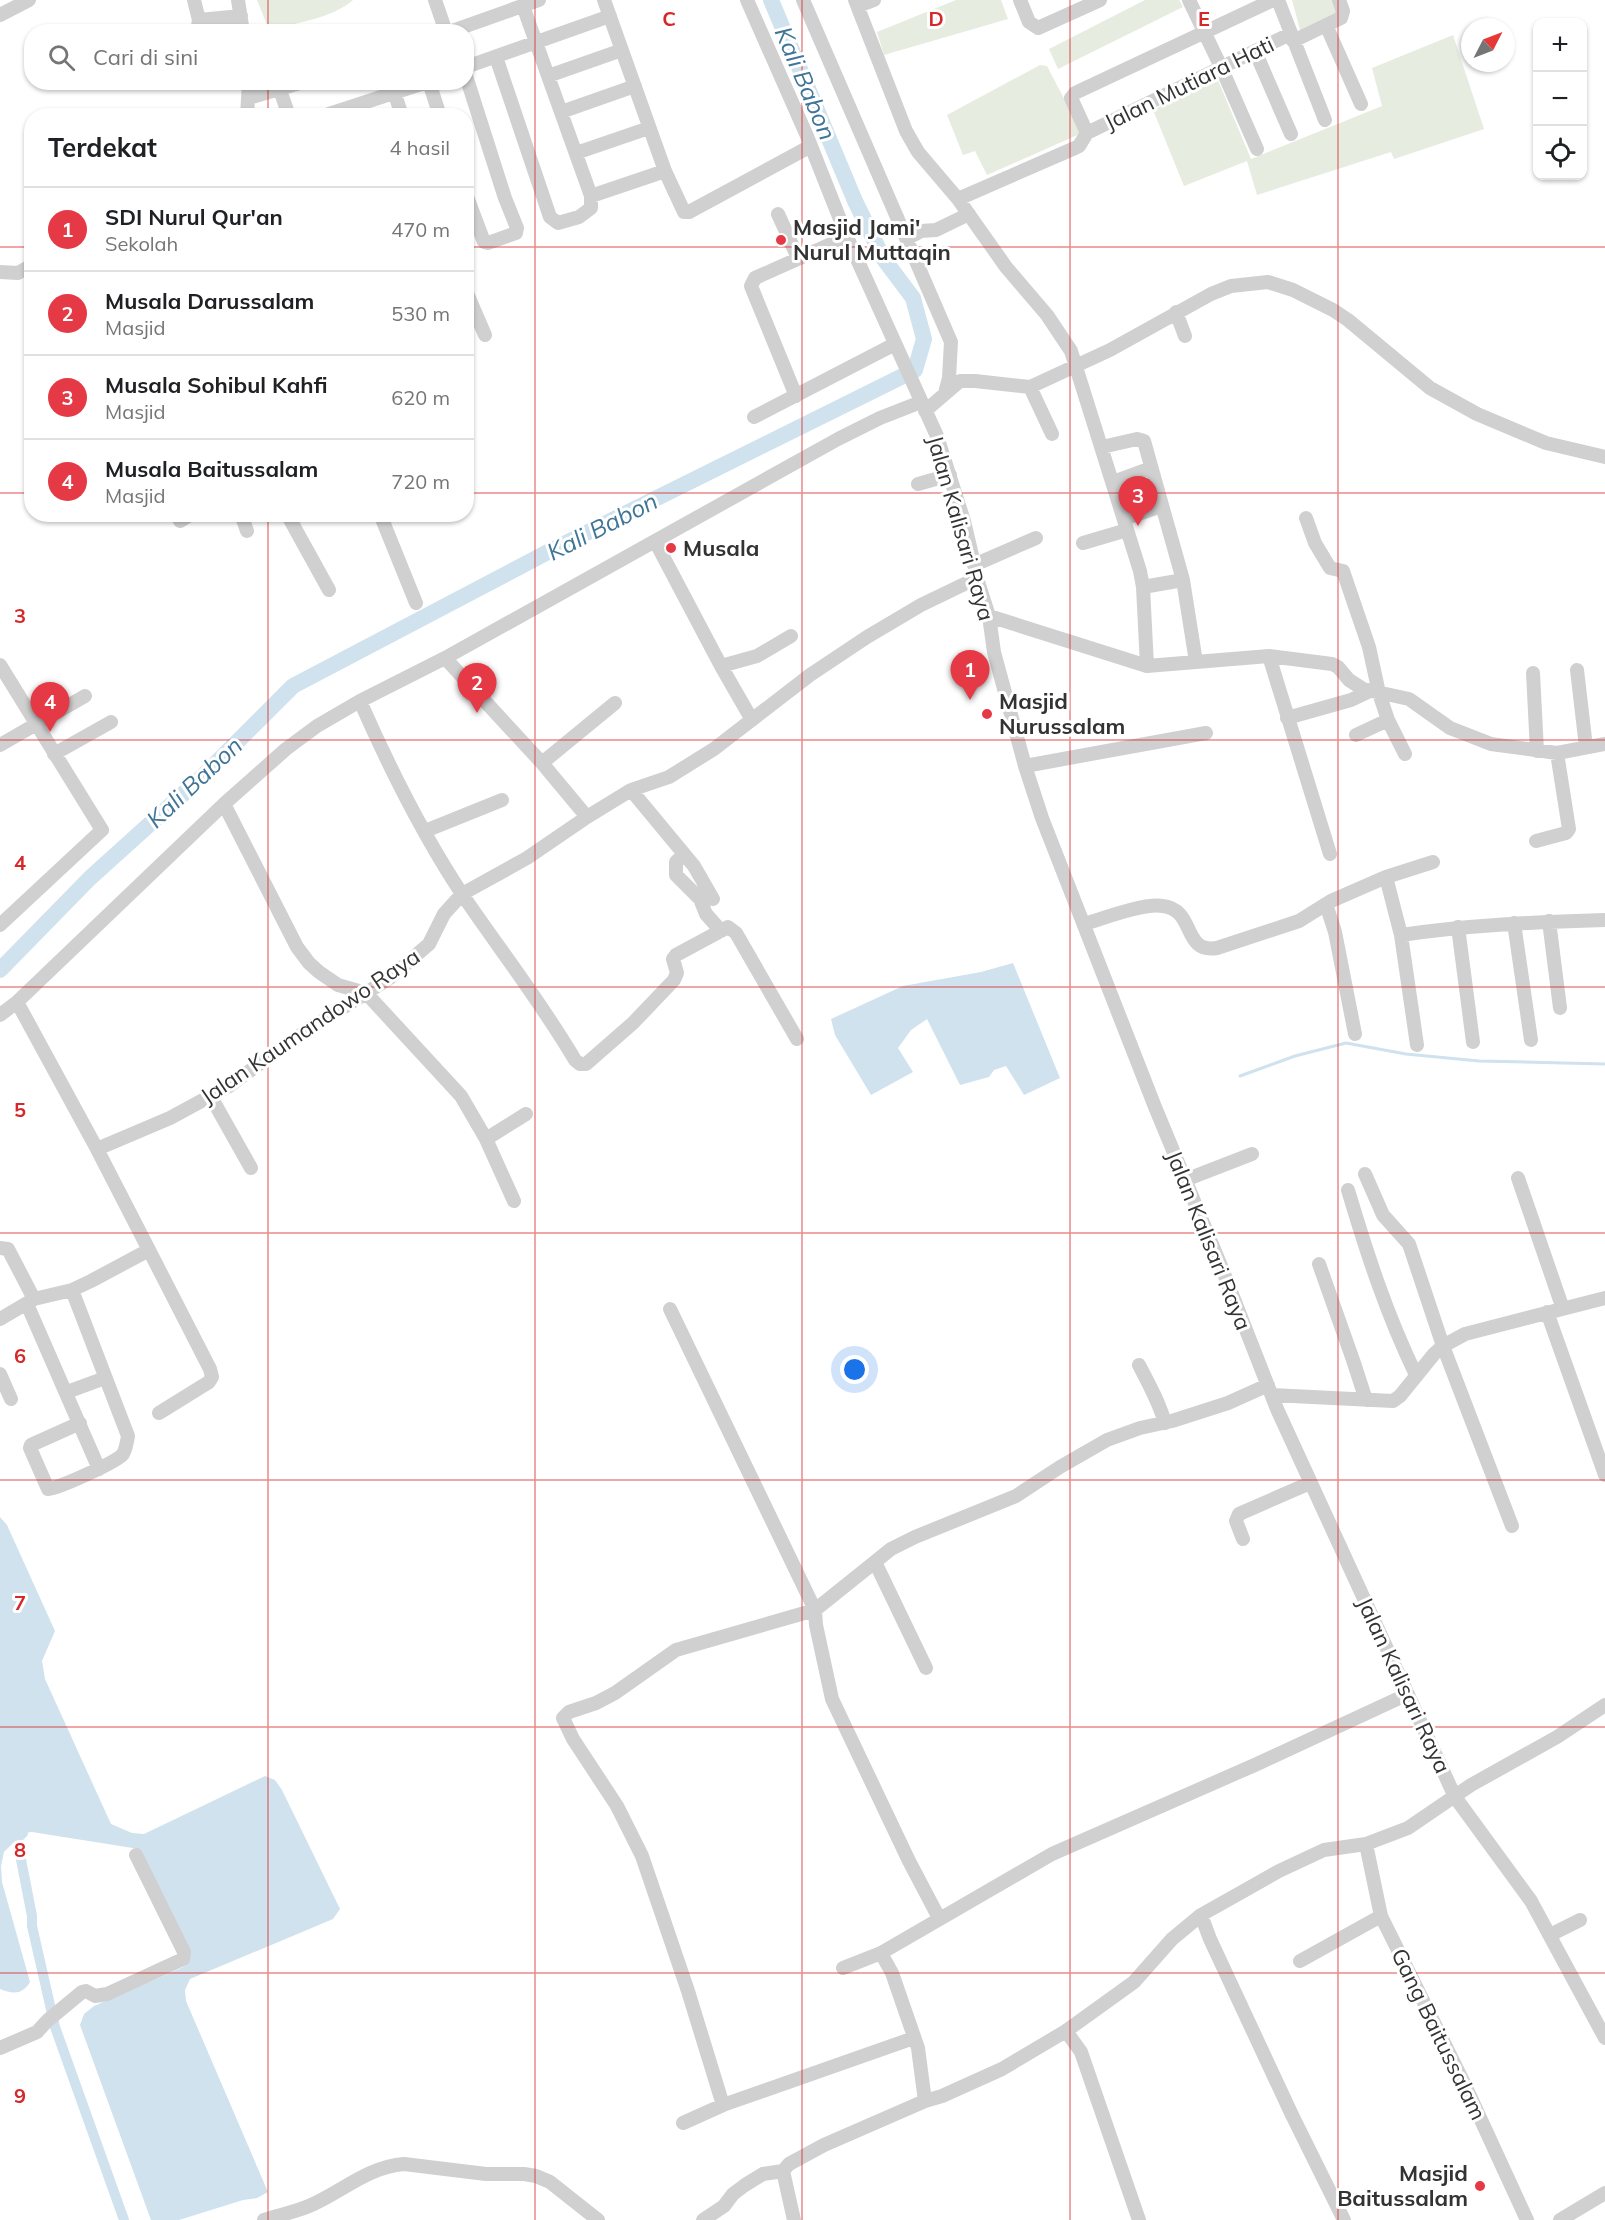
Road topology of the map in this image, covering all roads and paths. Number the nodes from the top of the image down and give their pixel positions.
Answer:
1 (28, 0) edge
2 (194, 0) edge
3 (238, 0) edge
4 (435, 0) edge
5 (540, 0) edge
6 (604, 0) edge
7 (747, 0) edge
8 (803, 0) edge
9 (874, 0) edge
10 (1020, 0) edge
11 (1100, 0) edge
12 (1189, 0) edge
13 (1272, 0) edge
14 (1278, 0) edge
15 (1339, 0) edge
16 (856, 3) edge
17 (523, 6) junction
18 (499, 7) edge
19 (0, 15) edge
20 (241, 16) junction
21 (610, 16) junction
22 (198, 24) edge
23 (207, 24) edge
24 (242, 24) edge
25 (444, 24) edge
26 (464, 24) edge
27 (1326, 25) junction
28 (1204, 33) junction
29 (1292, 38) junction
30 (536, 42) junction
31 (622, 50) junction
32 (1255, 51) junction
33 (496, 57) junction
34 (474, 64) edge
35 (1221, 67) junction
36 (548, 76) junction
37 (634, 86) junction
38 (249, 90) edge
39 (280, 90) joint
40 (390, 90) edge
41 (394, 90) edge
42 (431, 90) edge
43 (471, 90) edge
44 (249, 98) junction
45 (1361, 104) dead end
46 (247, 108) edge
47 (286, 108) edge
48 (364, 108) edge
49 (399, 108) edge
50 (437, 108) edge
51 (561, 112) junction
52 (1325, 120) dead end
53 (649, 128) junction
54 (1087, 133) junction
55 (1291, 134) dead end
56 (812, 146) junction
57 (1257, 149) dead end
58 (576, 153) junction
59 (665, 171) junction
60 (591, 196) junction
61 (958, 199) junction
62 (778, 214) dead end
63 (969, 214) junction
64 (474, 215) edge
65 (847, 237) junction
66 (908, 238) junction
67 (798, 258) junction
68 (0, 272) edge
69 (24, 272) edge
70 (474, 310) edge
71 (1176, 312) junction
72 (485, 336) dead end
73 (1185, 336) dead end
74 (897, 349) junction
75 (1075, 366) junction
76 (1030, 387) junction
77 (945, 393) junction
78 (796, 396) junction
79 (922, 404) junction
80 (754, 417) dead end
81 (1052, 434) dead end
82 (1102, 447) junction
83 (1605, 456) edge
84 (1151, 468) junction
85 (950, 475) junction
86 (1113, 482) junction
87 (918, 484) dead end
88 (1162, 506) junction
89 (1306, 518) dead end
90 (244, 522) edge
91 (291, 522) edge
92 (383, 522) edge
93 (1126, 524) junction
94 (247, 531) dead end
95 (1036, 538) dead end
96 (655, 541) junction
97 (1083, 543) dead end
98 (976, 571) junction
99 (1183, 580) junction
100 (1143, 587) junction
101 (329, 590) dead end
102 (416, 603) dead end
103 (989, 616) junction
104 (791, 636) dead end
105 (1269, 656) junction
106 (445, 658) junction
107 (1196, 662) junction
108 (0, 665) edge
109 (721, 666) junction
110 (1147, 666) junction
111 (1577, 669) dead end
112 (1533, 673) dead end
113 (1375, 692) junction
114 (85, 696) dead end
115 (360, 701) junction
116 (615, 704) dead end
117 (1287, 718) junction
118 (752, 720) junction
119 (1388, 720) junction
120 (111, 722) dead end
121 (36, 724) junction
122 (1206, 733) dead end
123 (1356, 735) dead end
124 (1605, 744) edge
125 (0, 745) edge
126 (1586, 747) junction
127 (1537, 751) junction
128 (1557, 753) junction
129 (54, 754) junction
130 (1405, 754) dead end
131 (542, 763) junction
132 (1025, 766) junction
133 (631, 790) junction
134 (502, 800) dead end
135 (224, 804) junction
136 (587, 817) junction
137 (426, 831) junction
138 (1536, 841) dead end
139 (684, 854) junction
140 (1330, 854) dead end
141 (1433, 862) dead end
142 (1386, 877) junction
143 (462, 894) junction
144 (712, 899) dead end
145 (1326, 904) junction
146 (1605, 920) edge
147 (1549, 921) junction
148 (1514, 922) junction
149 (1085, 924) junction
150 (0, 925) edge
151 (1458, 927) junction
152 (721, 931) junction
153 (1401, 935) junction
154 (366, 993) junction
155 (17, 1002) junction
156 (1560, 1008) dead end
157 (0, 1015) edge
158 (1355, 1034) dead end
159 (797, 1039) dead end
160 (1531, 1040) dead end
161 (1473, 1042) dead end
162 (1417, 1045) dead end
163 (211, 1097) junction
164 (526, 1114) dead end
165 (486, 1139) junction
166 (98, 1149) junction
167 (1252, 1154) dead end
168 (251, 1168) dead end
169 (1365, 1174) dead end
170 (1518, 1178) dead end
171 (1185, 1180) junction
172 (1348, 1190) dead end
173 (514, 1201) dead end
174 (0, 1248) edge
175 (149, 1250) junction
176 (1319, 1264) dead end
177 (72, 1290) junction
178 (1605, 1298) edge
179 (30, 1301) junction
180 (1563, 1308) junction
181 (670, 1309) dead end
182 (1547, 1312) junction
183 (0, 1319) edge
184 (1443, 1346) junction
185 (1139, 1365) dead end
186 (0, 1374) edge
187 (1416, 1375) junction
188 (105, 1378) junction
189 (1270, 1390) junction
190 (67, 1392) junction
191 (11, 1400) dead end
192 (1366, 1400) junction
193 (159, 1413) dead end
194 (80, 1423) junction
195 (1165, 1423) junction
196 (99, 1468) junction
197 (1605, 1475) edge
198 (1310, 1483) junction
199 (1512, 1526) dead end
200 (1243, 1539) dead end
201 (875, 1562) junction
202 (815, 1610) junction
203 (926, 1668) dead end
204 (1408, 1694) junction
205 (1605, 1706) edge
206 (1455, 1797) junction
207 (1366, 1844) junction
208 (136, 1855) dead end
209 (1201, 1916) junction
210 (1381, 1916) junction
211 (939, 1918) junction
212 (1580, 1920) dead end
213 (1550, 1935) junction
214 (881, 1953) junction
215 (1300, 1961) dead end
216 (843, 1968) dead end
217 (1066, 2031) junction
218 (914, 2038) junction
219 (1605, 2038) edge
220 (0, 2048) edge
221 (925, 2101) junction
222 (723, 2105) junction
223 (683, 2123) dead end
224 (783, 2171) junction
225 (1605, 2193) edge
226 (264, 2220) edge
227 (598, 2220) edge
228 (703, 2220) edge
229 (794, 2220) edge
230 (1139, 2220) edge
231 (1344, 2220) edge
232 (1527, 2220) edge
233 (1560, 2220) edge

1 - 19 street
2 - 22 street
3 - 20 street
4 - 25 street
5 - 17 street
6 - 21 street
7 - 56 street, Jalan Kalisari Raya
8 - 66 street
9 - 16 street
10 - 11 street
12 - 28 street
13 - 28 street
14 - 29 street
15 - 27 street
16 - 61 street
17 - 18 street
17 - 30 street
18 - 26 street
20 - 23 street
20 - 24 street
21 - 30 street
21 - 31 street
27 - 29 street, Jalan Mutiara Hati
27 - 45 street
28 - 35 street
28 - 54 street
29 - 32 street, Jalan Mutiara Hati
29 - 52 street
30 - 33 street
30 - 36 street
31 - 36 street
31 - 37 street
32 - 35 street, Jalan Mutiara Hati
32 - 55 street
33 - 34 street
33 - 60 street
35 - 54 street, Jalan Mutiara Hati
35 - 57 street
36 - 51 street
37 - 51 street
37 - 53 street
38 - 44 street
39 - 44 street
39 - 47 street
40 - 48 street
41 - 49 street
42 - 50 street
43 - 64 street
44 - 46 street
51 - 58 street
53 - 58 street
53 - 59 street
54 - 61 street, Jalan Mutiara Hati
56 - 59 street
56 - 65 street, Jalan Kalisari Raya
58 - 60 street
59 - 60 street
61 - 63 street
62 - 67 street
63 - 66 street
63 - 75 street
65 - 67 street
65 - 74 street, Jalan Kalisari Raya
66 - 77 street
67 - 78 street
68 - 69 street
70 - 72 street
71 - 73 street
71 - 75 street
71 - 83 street
74 - 78 street
74 - 79 street, Jalan Kalisari Raya
75 - 76 street
75 - 82 street
76 - 77 street
76 - 81 street
77 - 79 street
78 - 80 street
79 - 85 street, Jalan Kalisari Raya
79 - 96 street
82 - 84 street
82 - 86 street
84 - 86 street
84 - 88 street
85 - 87 street
85 - 98 street, Jalan Kalisari Raya
86 - 93 street
88 - 93 street
88 - 99 street
89 - 113 street
90 - 94 street
91 - 101 street
92 - 102 street
93 - 97 street
93 - 100 street
95 - 98 street, Jalan Kaumandowo Raya
96 - 106 street
96 - 109 street
98 - 103 street, Jalan Kalisari Raya
98 - 118 street, Jalan Kaumandowo Raya
99 - 100 street
99 - 107 street
100 - 110 street
103 - 110 street
103 - 132 street, Jalan Kalisari Raya
104 - 109 street
105 - 107 street
105 - 113 street
105 - 117 street
106 - 115 street
106 - 131 street
107 - 110 street
108 - 121 street
109 - 118 street
111 - 126 street
112 - 127 street
113 - 117 street
113 - 119 street
113 - 127 street
114 - 121 street
115 - 135 street
115 - 137 street
116 - 131 street
117 - 140 street
118 - 133 street, Jalan Kaumandowo Raya
119 - 123 street
119 - 130 street
120 - 129 street
121 - 125 street
121 - 129 street
122 - 132 street
124 - 126 street
126 - 128 street
127 - 128 street
128 - 138 street
129 - 150 street
131 - 136 street
132 - 149 street, Jalan Kalisari Raya
133 - 136 street, Jalan Kaumandowo Raya
133 - 139 street
134 - 137 street
135 - 154 street
135 - 155 street
136 - 143 street, Jalan Kaumandowo Raya
137 - 143 street
139 - 144 street
139 - 152 street
141 - 142 street
142 - 145 street
142 - 153 street
143 - 152 street
143 - 154 street, Jalan Kaumandowo Raya
145 - 149 street
145 - 158 street
146 - 147 street
147 - 148 street
147 - 156 street
148 - 151 street
148 - 160 street
149 - 171 street, Jalan Kalisari Raya
151 - 153 street
151 - 161 street
152 - 159 street
153 - 162 street
154 - 163 street, Jalan Kaumandowo Raya
154 - 165 street
155 - 157 street
155 - 166 street
163 - 166 street, Jalan Kaumandowo Raya
163 - 168 street
164 - 165 street
165 - 173 street
166 - 175 street
167 - 171 street
169 - 184 street
170 - 180 street
171 - 189 street, Jalan Kalisari Raya
172 - 187 street
174 - 179 street
175 - 177 street
175 - 193 street
176 - 192 street
177 - 179 street
177 - 188 street
178 - 180 street
179 - 183 street
179 - 190 street
180 - 182 street
181 - 202 street
182 - 184 street
182 - 197 street
184 - 187 street
184 - 199 street
185 - 195 street
186 - 191 street
187 - 192 street
188 - 190 street
188 - 196 street
189 - 192 street
189 - 195 street
189 - 198 street, Jalan Kalisari Raya
190 - 194 street
194 - 196 street
194 - 196 street
195 - 201 street
198 - 200 street
198 - 204 street, Jalan Kalisari Raya
201 - 202 street
201 - 203 street
202 - 211 street
202 - 222 street
204 - 206 street, Jalan Kalisari Raya
204 - 211 street
205 - 206 street
206 - 207 street
206 - 213 street, Jalan Kalisari Raya
207 - 209 street
207 - 210 street, Gang Baitussalam
208 - 220 street
209 - 217 street
209 - 231 street
210 - 215 street
210 - 232 street, Gang Baitussalam
211 - 214 street
212 - 213 street
213 - 219 street, Jalan Kalisari Raya
214 - 216 street
214 - 218 street
217 - 221 street
217 - 230 street
218 - 221 street
218 - 222 street
221 - 224 street
222 - 223 street
224 - 228 street
224 - 229 street
225 - 233 street
226 - 227 street

